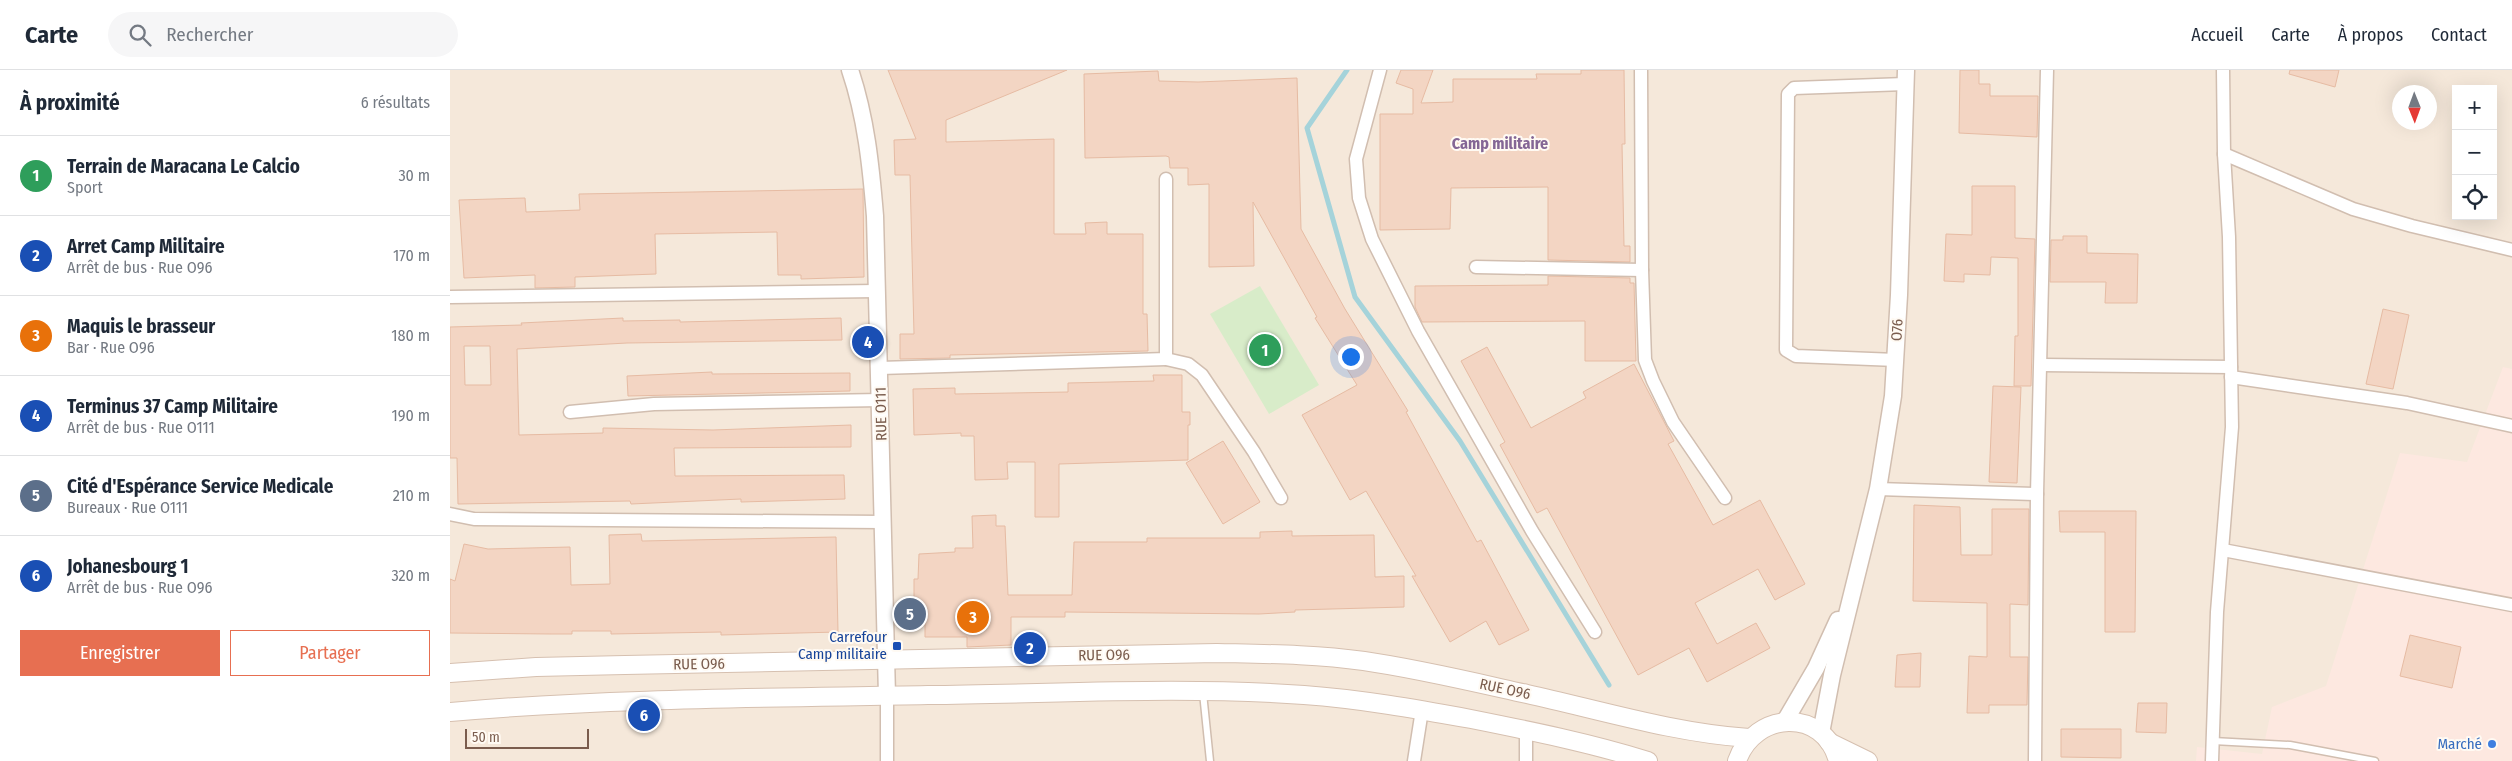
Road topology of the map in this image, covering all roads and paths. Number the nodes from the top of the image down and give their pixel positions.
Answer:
1 (850, 70) edge
2 (1380, 70) edge
3 (1641, 70) edge
4 (2047, 70) edge
5 (2223, 70) edge
6 (1906, 77) edge
7 (2224, 154) junction
8 (1166, 179) dead end
9 (2512, 250) edge
10 (1476, 267) dead end
11 (1642, 270) junction
12 (877, 291) junction
13 (450, 297) edge
14 (1166, 359) junction
15 (1896, 360) junction
16 (2042, 365) junction
17 (880, 368) junction
18 (2231, 372) junction
19 (881, 400) junction
20 (570, 412) dead end
21 (2512, 426) edge
22 (1878, 489) junction
23 (2037, 494) junction
24 (1281, 498) dead end
25 (1725, 498) dead end
26 (450, 514) edge
27 (882, 522) junction
28 (2224, 550) junction
29 (1854, 586) junction
30 (2512, 605) edge
31 (1596, 632) dead end
32 (886, 661) junction
33 (450, 673) edge
34 (1203, 692) junction
35 (887, 696) junction
36 (1422, 710) junction
37 (450, 712) edge
38 (1785, 721) junction
39 (1526, 730) junction
40 (1749, 738) junction
41 (1825, 738) junction
42 (2213, 741) junction
43 (887, 761) edge
44 (1210, 761) edge
45 (1414, 761) edge
46 (1526, 761) edge
47 (1648, 761) edge
48 (1737, 761) edge
49 (1838, 761) edge
50 (1868, 761) edge
51 (2035, 761) edge
52 (2212, 761) edge
53 (2375, 761) edge

1 - 12 street, RUE O111
2 - 31 street
3 - 11 street
4 - 16 street
5 - 7 street
6 - 15 street, O76
6 - 15 street
7 - 9 street
7 - 18 street
8 - 14 street
10 - 11 street
11 - 25 street
12 - 13 street
12 - 17 street, RUE O111
14 - 17 street
14 - 24 street
15 - 22 street, O76
16 - 18 street
16 - 23 street
17 - 19 street, RUE O111
18 - 21 street
18 - 28 street
19 - 20 street
19 - 27 street, RUE O111
22 - 23 street
22 - 29 street, O76
23 - 51 street
26 - 27 street
27 - 32 street, RUE O111
28 - 30 street
28 - 42 street
29 - 38 street
29 - 41 street
32 - 33 main road, RUE O96
32 - 35 street, RUE O111
32 - 40 main road, RUE O96
34 - 35 main road
34 - 36 main road
34 - 44 lane
35 - 37 main road
35 - 43 street, RUE O111
36 - 39 main road
36 - 45 street
38 - 40 main road
38 - 41 main road
39 - 46 street
39 - 47 main road
40 - 48 main road
41 - 49 main road
41 - 50 main road
42 - 52 street
42 - 53 lane

